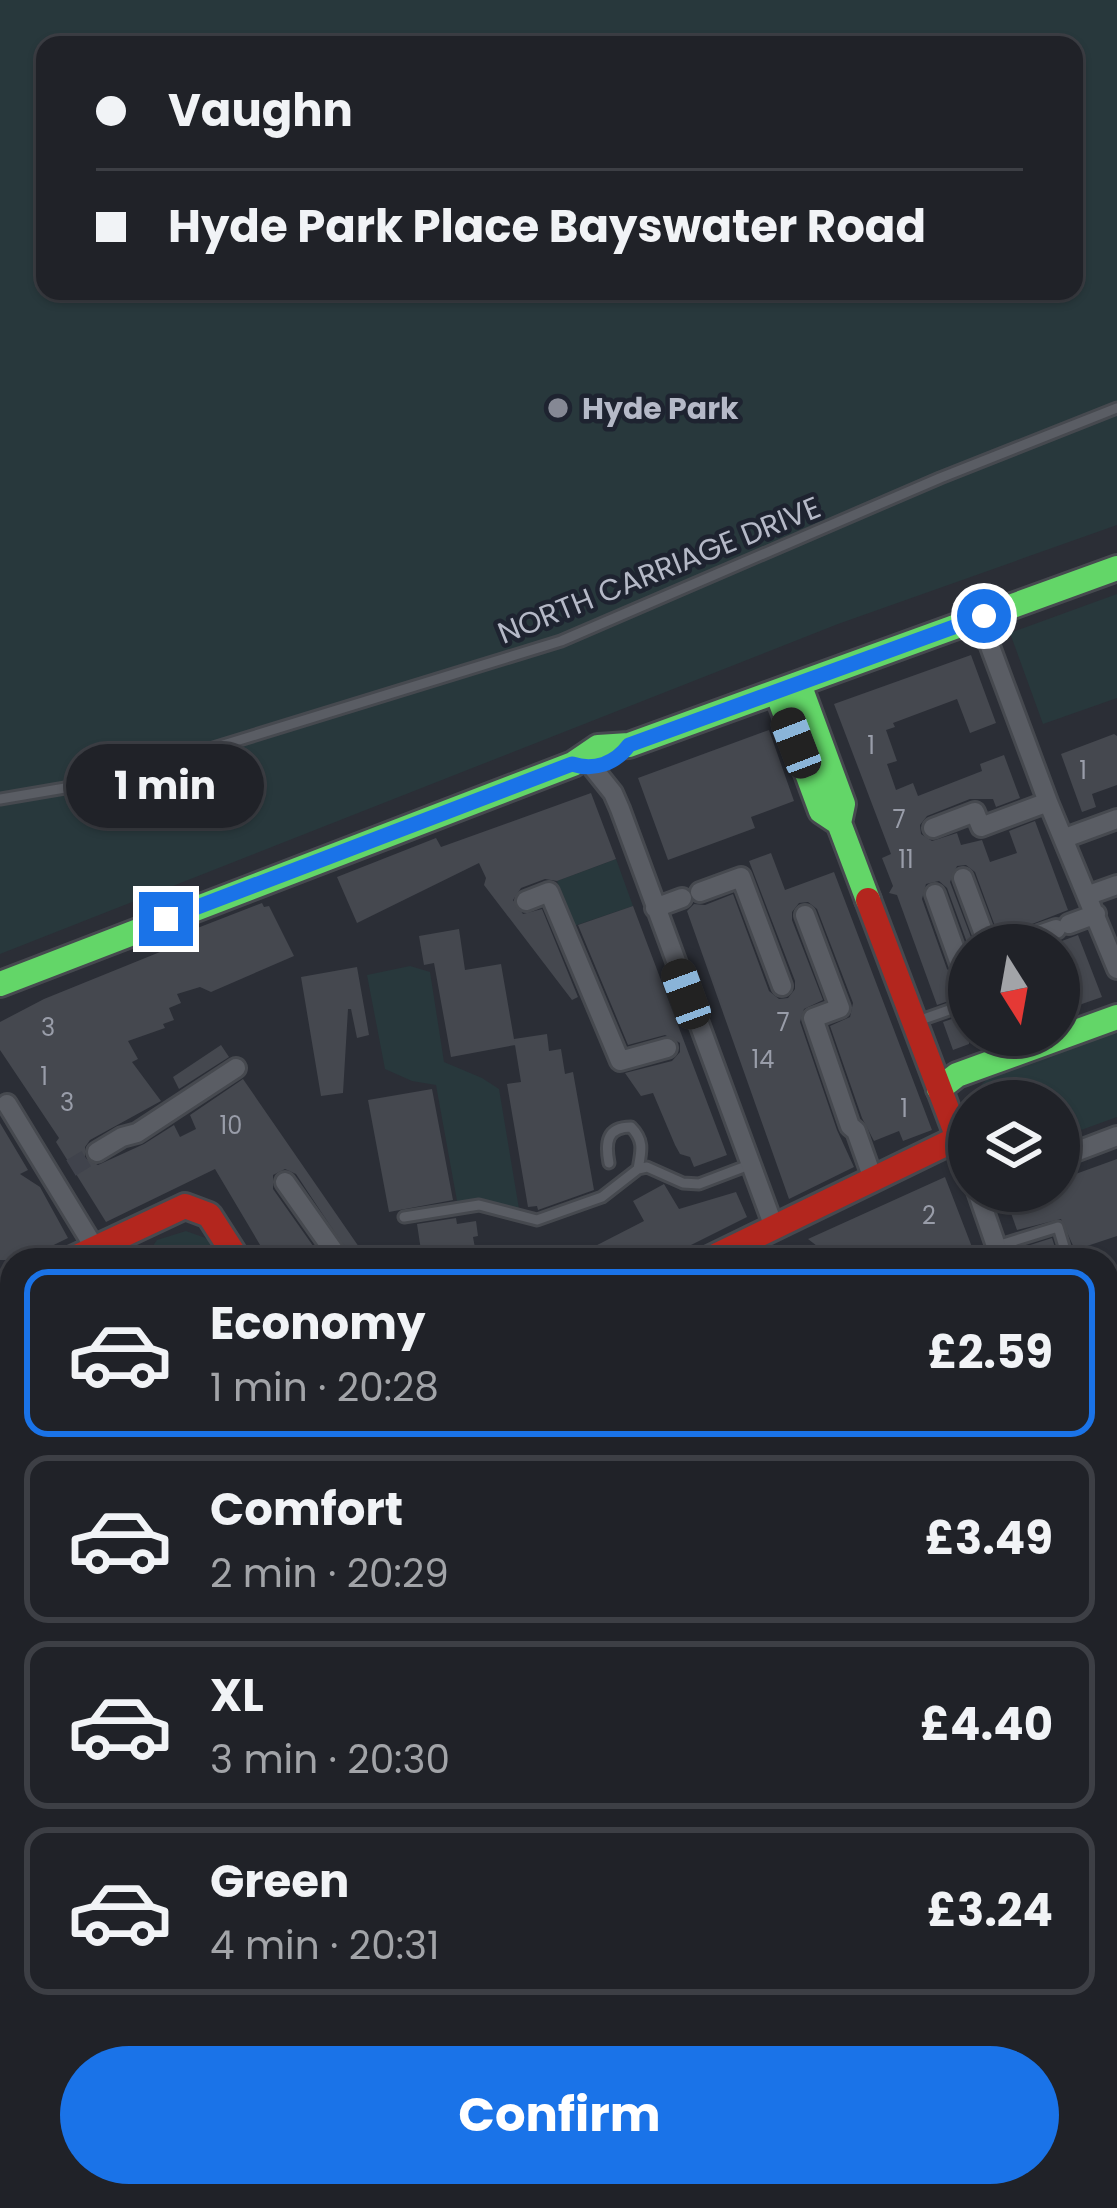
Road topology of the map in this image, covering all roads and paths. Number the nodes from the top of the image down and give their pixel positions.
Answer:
1 (1117, 408) edge
2 (1117, 568) edge
3 (984, 616) junction
4 (788, 688) junction
5 (583, 766) junction
6 (0, 799) edge
7 (1048, 802) junction
8 (1117, 819) edge
9 (933, 828) dead end
10 (1065, 838) junction
11 (963, 878) dead end
12 (1117, 885) edge
13 (935, 894) dead end
14 (526, 901) dead end
15 (1093, 905) junction
16 (655, 908) junction
17 (805, 915) dead end
18 (980, 924) edge
19 (1066, 924) edge
20 (948, 930) edge
21 (1117, 969) edge
22 (0, 984) edge
23 (782, 986) dead end
24 (948, 1010) edge
25 (1117, 1017) edge
26 (914, 1022) junction
27 (685, 1042) junction
28 (236, 1068) dead end
29 (939, 1089) junction
30 (7, 1104) dead end
31 (948, 1112) edge
32 (21, 1128) junction
33 (1117, 1136) edge
34 (0, 1138) edge
35 (948, 1143) edge
36 (1080, 1150) edge
37 (97, 1152) tunnel mouth
38 (609, 1163) dead end
39 (749, 1165) junction
40 (71, 1168) tunnel mouth
41 (638, 1169) junction
42 (53, 1178) junction
43 (873, 1179) junction
44 (285, 1182) dead end
45 (984, 1212) edge
46 (404, 1217) dead end
47 (773, 1227) junction
48 (95, 1248) edge
49 (110, 1248) edge
50 (230, 1248) edge
51 (332, 1248) edge
52 (731, 1248) edge
53 (997, 1248) edge
54 (1010, 1248) edge
55 (1065, 1248) edge

1 - 6 lane, NORTH CARRIAGE DRIVE
2 - 3 main road
3 - 4 main road
3 - 7 street
4 - 5 main road
4 - 26 main road
5 - 16 street
5 - 22 main road
7 - 9 street
7 - 10 street
8 - 10 street
10 - 15 street
11 - 18 street
12 - 15 street
13 - 20 street
14 - 27 street
15 - 19 street
15 - 21 street
16 - 23 street
16 - 27 street
17 - 43 street
24 - 26 lane
25 - 29 main road
26 - 29 main road
27 - 39 street
28 - 37 street
29 - 31 main road
30 - 32 street
32 - 34 street
32 - 42 street
33 - 36 street
35 - 43 main road
38 - 41 lane
39 - 41 lane
39 - 47 street
40 - 42 street
41 - 46 lane
42 - 48 street
43 - 47 main road
44 - 51 street
45 - 53 street
47 - 52 main road
49 - 50 main road
54 - 55 lane

